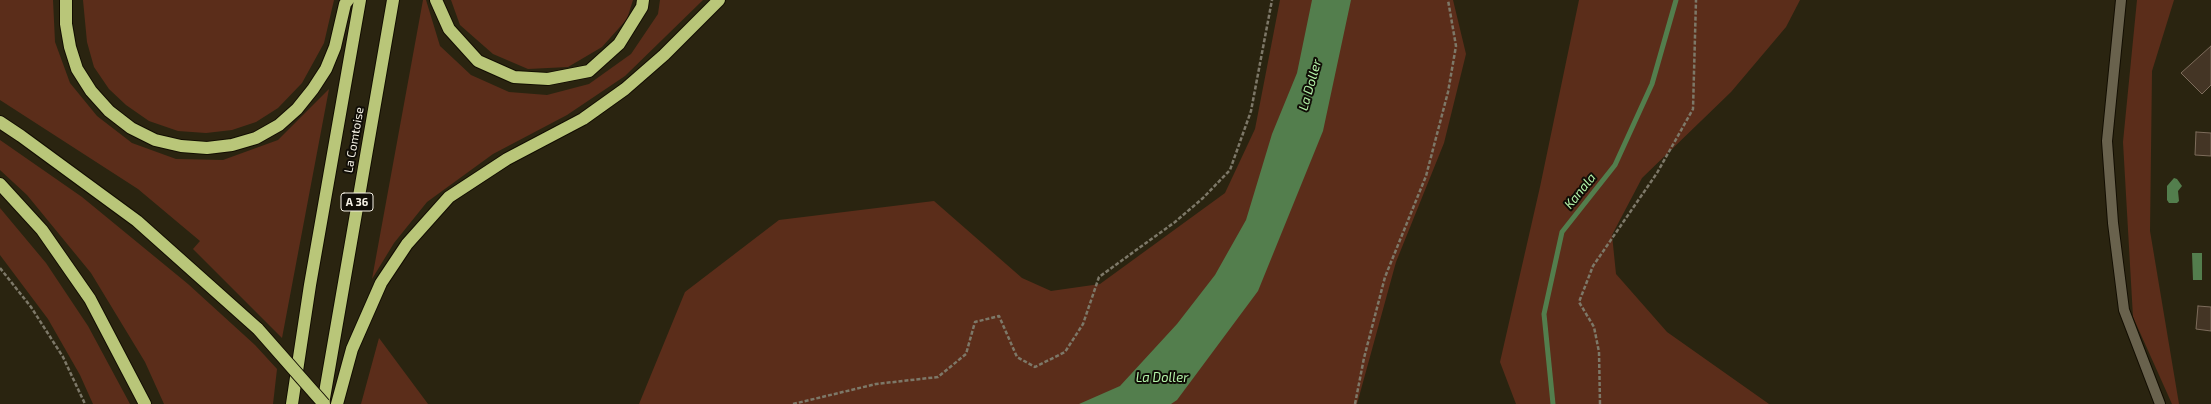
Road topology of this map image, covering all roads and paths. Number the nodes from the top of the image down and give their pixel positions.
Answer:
1 (66, 0) edge
2 (348, 0) edge
3 (360, 0) edge
4 (393, 0) edge
5 (436, 0) edge
6 (644, 0) edge
7 (719, 0) edge
8 (1272, 0) edge
9 (1448, 0) edge
10 (1696, 0) edge
11 (2121, 0) edge
12 (0, 122) edge
13 (0, 184) edge
14 (0, 268) edge
15 (85, 404) edge
16 (145, 404) edge
17 (292, 404) edge
18 (324, 404) edge
19 (338, 404) edge
20 (793, 404) edge
21 (1355, 404) edge
22 (1600, 404) edge
23 (2160, 404) edge

1 - 2 highway
3 - 17 highway, La Comtoise / A 36
4 - 18 highway, La Comtoise / A 36
5 - 6 highway
7 - 19 highway
8 - 20 path
9 - 21 path
10 - 22 path
11 - 23 street
12 - 18 highway, bridge
13 - 16 highway
14 - 15 path

